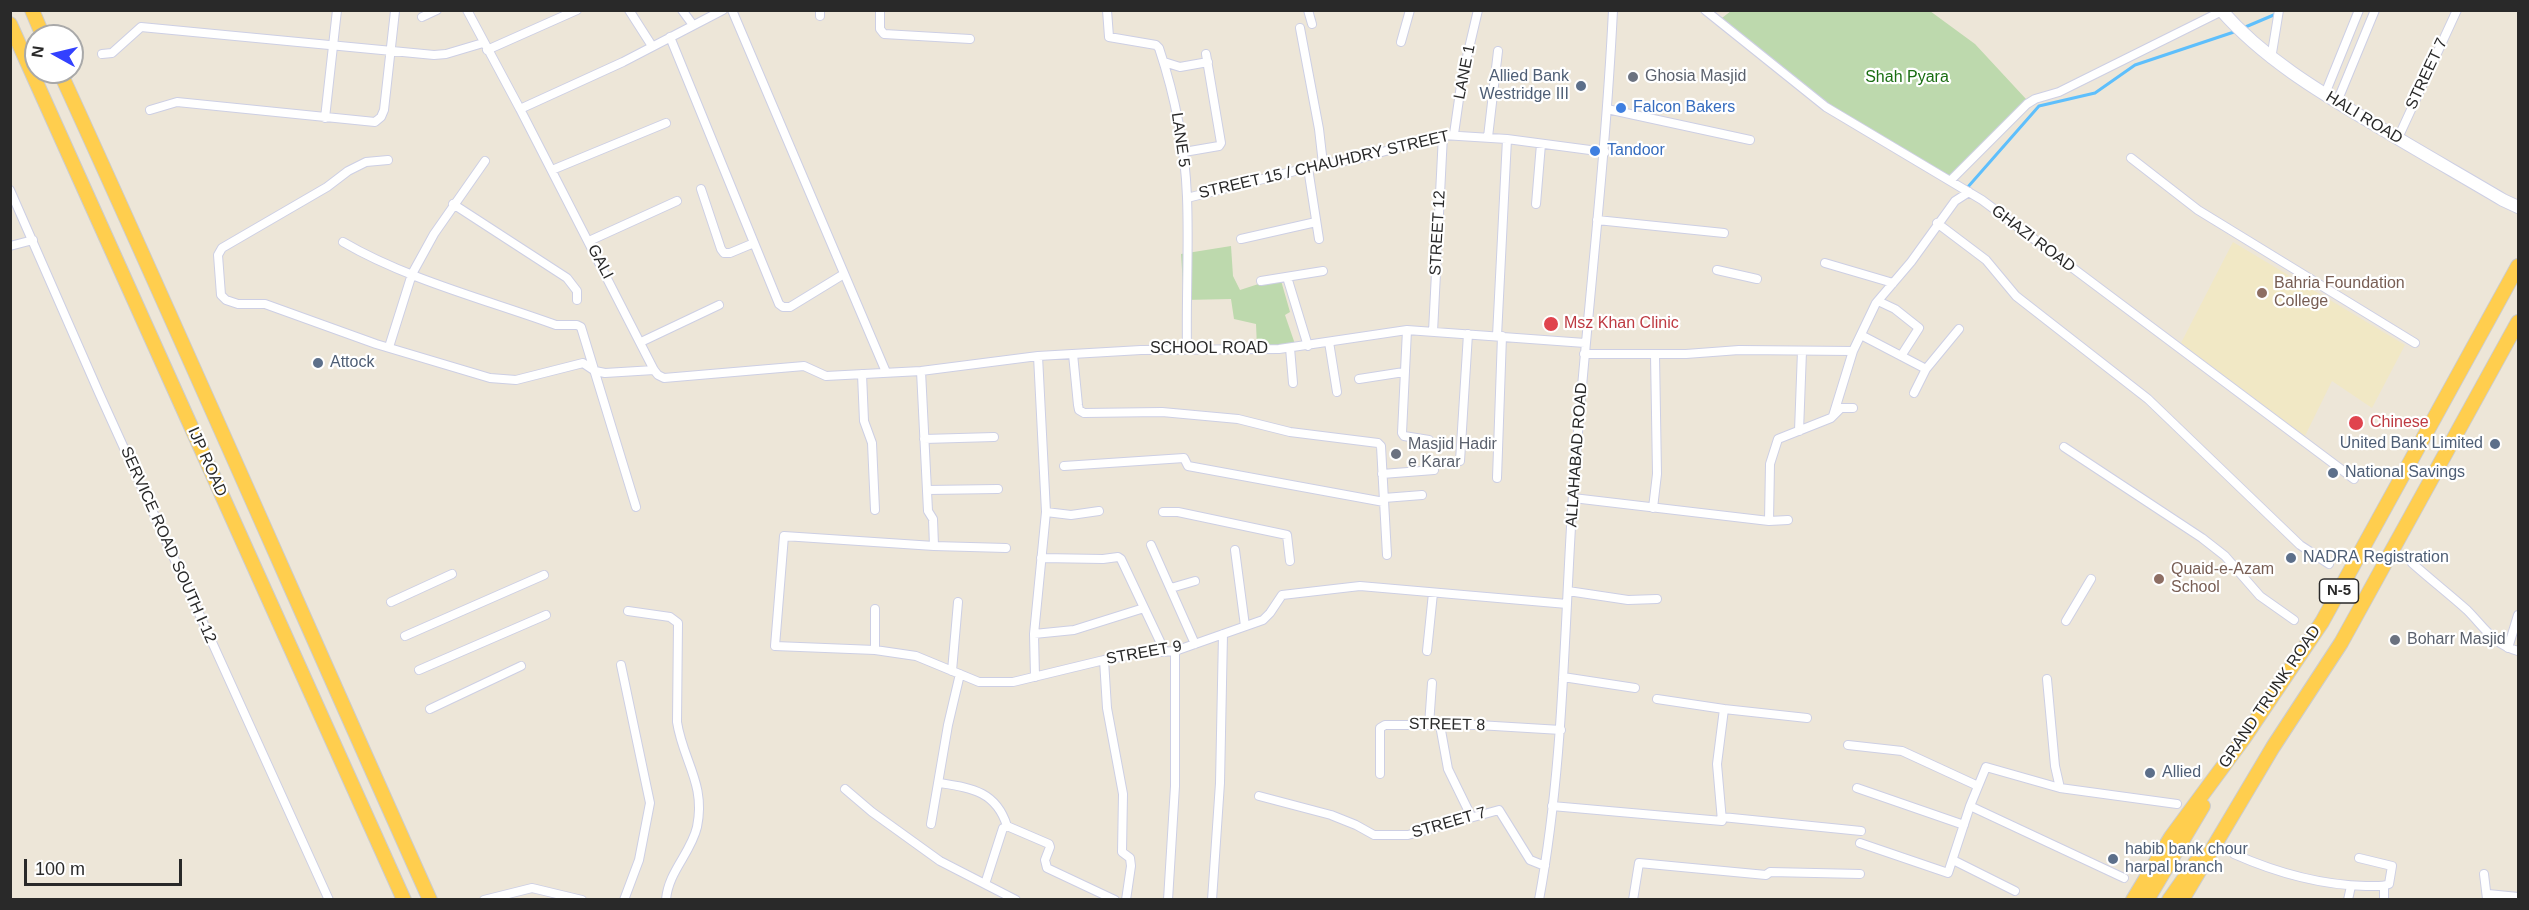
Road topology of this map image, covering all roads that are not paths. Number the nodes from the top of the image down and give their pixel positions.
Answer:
1 (32, 10) edge
2 (337, 10) edge
3 (437, 10) edge
4 (467, 10) edge
5 (577, 10) edge
6 (629, 10) edge
7 (682, 10) edge
8 (723, 10) edge
9 (732, 10) edge
10 (880, 10) edge
11 (1107, 10) edge
12 (1308, 10) edge
13 (1410, 10) edge
14 (1478, 10) edge
15 (1613, 10) edge
16 (1705, 10) edge
17 (2279, 10) edge
18 (2360, 10) edge
19 (2375, 10) edge
20 (2457, 10) edge
21 (395, 11) edge
22 (2223, 13) edge
23 (422, 17) dead end
24 (10, 24) edge
25 (38, 24) edge
26 (1312, 24) dead end
27 (693, 25) junction
28 (1300, 28) dead end
29 (670, 37) junction
30 (970, 39) dead end
31 (1401, 42) dead end
32 (333, 45) junction
33 (485, 46) junction
34 (652, 46) junction
35 (391, 50) junction
36 (1498, 51) dead end
37 (102, 54) dead end
38 (2271, 59) junction
39 (1164, 62) junction
40 (65, 84) edge
41 (2325, 94) junction
42 (2337, 102) junction
43 (520, 109) junction
44 (1607, 109) junction
45 (150, 110) dead end
46 (325, 118) junction
47 (666, 123) dead end
48 (1454, 134) junction
49 (1443, 135) junction
50 (1488, 137) junction
51 (2398, 138) junction
52 (1507, 139) junction
53 (1750, 140) dead end
54 (1541, 144) junction
55 (1184, 152) junction
56 (1605, 152) junction
57 (2130, 158) dead end
58 (388, 160) dead end
59 (485, 161) dead end
60 (1323, 164) junction
61 (1308, 168) junction
62 (552, 170) junction
63 (1951, 180) junction
64 (701, 189) dead end
65 (10, 190) edge
66 (1967, 190) junction
67 (1187, 198) junction
68 (677, 201) dead end
69 (453, 204) junction
70 (1536, 204) dead end
71 (2517, 209) edge
72 (1598, 220) junction
73 (1317, 222) junction
74 (1937, 223) junction
75 (1724, 233) dead end
76 (1319, 238) dead end
77 (1241, 239) dead end
78 (33, 240) junction
79 (589, 241) junction
80 (343, 243) dead end
81 (754, 243) junction
82 (10, 246) edge
83 (1825, 263) dead end
84 (2518, 266) edge
85 (1717, 270) dead end
86 (1323, 271) dead end
87 (412, 274) junction
88 (844, 274) junction
89 (1287, 277) junction
90 (1757, 279) dead end
91 (1261, 281) dead end
92 (1893, 284) junction
93 (577, 300) dead end
94 (1878, 301) junction
95 (719, 305) dead end
96 (2518, 322) edge
97 (1959, 329) dead end
98 (1407, 330) junction
99 (1433, 332) junction
100 (1468, 334) junction
101 (1861, 335) junction
102 (1500, 336) junction
103 (640, 342) junction
104 (1329, 342) junction
105 (1585, 343) junction
106 (2415, 344) dead end
107 (1308, 346) junction
108 (389, 347) junction
109 (1290, 348) junction
110 (1187, 349) junction
111 (1802, 351) junction
112 (1853, 351) junction
113 (1073, 354) junction
114 (1584, 354) junction
115 (1655, 354) junction
116 (1038, 356) junction
117 (1901, 356) junction
118 (1926, 369) junction
119 (654, 370) junction
120 (595, 371) junction
121 (921, 371) junction
122 (886, 372) junction
123 (1404, 372) junction
124 (861, 374) junction
125 (1359, 379) dead end
126 (1293, 383) dead end
127 (1337, 392) dead end
128 (1914, 393) dead end
129 (1853, 408) dead end
130 (1833, 416) junction
131 (1799, 431) junction
132 (994, 437) dead end
133 (924, 439) junction
134 (1429, 440) dead end
135 (2064, 447) dead end
136 (1460, 461) dead end
137 (1064, 466) dead end
138 (1434, 470) dead end
139 (1382, 474) junction
140 (1497, 478) dead end
141 (2354, 479) dead end
142 (998, 489) dead end
143 (927, 490) junction
144 (1422, 495) dead end
145 (1573, 498) junction
146 (1384, 500) junction
147 (636, 507) dead end
148 (1653, 508) junction
149 (875, 510) dead end
150 (1099, 511) dead end
151 (1046, 512) junction
152 (1163, 512) dead end
153 (1788, 520) dead end
154 (1769, 521) junction
155 (1151, 545) dead end
156 (934, 546) junction
157 (1006, 548) dead end
158 (1234, 550) dead end
159 (1387, 555) dead end
160 (1041, 558) junction
161 (1290, 561) dead end
162 (2412, 563) dead end
163 (2329, 564) dead end
164 (452, 574) dead end
165 (544, 574) dead end
166 (2091, 579) dead end
167 (1196, 581) dead end
168 (1171, 588) junction
169 (1568, 591) junction
170 (1433, 593) junction
171 (1657, 599) dead end
172 (391, 602) dead end
173 (958, 602) dead end
174 (1567, 604) junction
175 (1144, 608) junction
176 (875, 609) dead end
177 (628, 611) dead end
178 (546, 615) dead end
179 (2518, 615) edge
180 (2294, 620) dead end
181 (2066, 621) dead end
182 (1245, 626) junction
183 (1034, 634) junction
184 (1223, 634) junction
185 (405, 636) dead end
186 (1195, 644) junction
187 (2508, 648) junction
188 (875, 650) junction
189 (1175, 651) junction
190 (1427, 651) dead end
191 (2518, 651) edge
192 (1165, 652) junction
193 (1104, 660) junction
194 (621, 665) dead end
195 (521, 666) dead end
196 (419, 670) dead end
197 (956, 672) junction
198 (1035, 677) junction
199 (1563, 677) junction
200 (2047, 679) dead end
201 (1432, 683) dead end
202 (1635, 688) dead end
203 (1657, 699) dead end
204 (430, 709) dead end
205 (1724, 709) junction
206 (1807, 718) dead end
207 (1429, 725) junction
208 (1440, 725) junction
209 (1561, 730) junction
210 (2244, 738) junction
211 (1848, 745) dead end
212 (2273, 747) junction
213 (1380, 774) dead end
214 (940, 783) junction
215 (1978, 786) junction
216 (1857, 788) dead end
217 (2060, 788) junction
218 (845, 789) dead end
219 (1259, 796) dead end
220 (2176, 804) dead end
221 (1552, 806) junction
222 (1970, 806) junction
223 (1471, 816) junction
224 (1722, 817) junction
225 (931, 824) dead end
226 (1964, 825) junction
227 (1007, 826) junction
228 (1861, 831) dead end
229 (1860, 843) dead end
230 (2234, 854) dead end
231 (2359, 858) dead end
232 (1953, 860) junction
233 (1545, 866) junction
234 (1860, 874) dead end
235 (2484, 874) dead end
236 (2124, 878) dead end
237 (985, 884) junction
238 (2351, 886) junction
239 (2384, 886) junction
240 (2015, 891) dead end
241 (2487, 897) edge
242 (2518, 897) edge
243 (328, 900) edge
244 (404, 900) edge
245 (430, 900) edge
246 (484, 900) edge
247 (582, 900) edge
248 (624, 900) edge
249 (666, 900) edge
250 (1016, 900) edge
251 (1115, 900) edge
252 (1126, 900) edge
253 (1168, 900) edge
254 (1212, 900) edge
255 (1539, 900) edge
256 (1633, 900) edge
257 (2133, 900) edge
258 (2148, 900) edge
259 (2169, 900) edge
260 (2182, 900) edge
261 (2348, 900) edge
262 (2384, 900) edge

1 - 25 highway
2 - 32 street
3 - 23 street
4 - 33 street, GALI
5 - 33 street
6 - 34 street
7 - 27 street
8 - 27 street
9 - 88 street
10 - 30 street
11 - 39 street
12 - 26 street
13 - 31 street
14 - 48 street, LANE 1
15 - 44 street, ALLAHABAD ROAD
16 - 63 street, GHAZI ROAD
17 - 38 street
18 - 41 street
19 - 42 street
20 - 51 street, STREET 7
21 - 35 street
22 - 38 main road, HALI ROAD
22 - 63 street
24 - 244 highway, IJP ROAD
27 - 29 street
28 - 60 street
29 - 34 street
29 - 81 street
32 - 35 street
32 - 37 street
32 - 46 street
33 - 35 street
33 - 43 street, GALI
34 - 43 street
35 - 46 street
36 - 50 street
38 - 41 main road, HALI ROAD
39 - 55 street, LANE 5
39 - 55 street
40 - 245 highway, IJP ROAD
41 - 42 main road, HALI ROAD
42 - 51 main road, HALI ROAD
43 - 62 street, GALI
44 - 53 street
44 - 56 street, ALLAHABAD ROAD
45 - 46 street
47 - 62 street
48 - 49 street, STREET 15 / CHAUHDRY STREET
48 - 50 street, STREET 15 / CHAUHDRY STREET
49 - 60 street, STREET 15 / CHAUHDRY STREET
49 - 99 street, STREET 12
50 - 52 street, STREET 15 / CHAUHDRY STREET
51 - 71 main road, HALI ROAD
52 - 54 street, STREET 15 / CHAUHDRY STREET
52 - 102 street
54 - 56 street, STREET 15 / CHAUHDRY STREET
54 - 70 street
55 - 67 street, LANE 5
56 - 72 street, ALLAHABAD ROAD
57 - 106 street
58 - 108 street
59 - 69 street
60 - 61 street, STREET 15 / CHAUHDRY STREET
61 - 67 street, STREET 15 / CHAUHDRY STREET
61 - 73 street
62 - 79 street, GALI
63 - 66 street, GHAZI ROAD
64 - 81 street
65 - 78 street, SERVICE ROAD SOUTH I-12
66 - 74 street
66 - 141 street, GHAZI ROAD
67 - 110 street, LANE 5
68 - 79 street
69 - 87 street
69 - 93 street
72 - 75 street
72 - 105 street, ALLAHABAD ROAD
73 - 76 street
73 - 77 street
74 - 92 street
74 - 163 street
78 - 82 street
78 - 243 street, SERVICE ROAD SOUTH I-12
79 - 103 street, GALI
80 - 87 street
81 - 88 street
83 - 92 street
84 - 210 highway, GRAND TRUNK ROAD / N-5
85 - 90 street
86 - 89 street
87 - 108 street
87 - 120 street
88 - 122 street
89 - 91 street
89 - 107 street
92 - 94 street
94 - 101 street
94 - 117 street
95 - 103 street
96 - 212 highway, GRAND TRUNK ROAD / N-5
97 - 118 street
98 - 99 street, SCHOOL ROAD
98 - 104 street, SCHOOL ROAD
98 - 123 street
99 - 100 street, SCHOOL ROAD
100 - 102 street, SCHOOL ROAD
100 - 136 street
101 - 112 street
101 - 117 street
102 - 105 street, SCHOOL ROAD
102 - 140 street
103 - 119 street, GALI
104 - 107 street, SCHOOL ROAD
104 - 127 street
105 - 114 street, ALLAHABAD ROAD
107 - 109 street, SCHOOL ROAD
108 - 120 street
109 - 110 street, SCHOOL ROAD
109 - 126 street
110 - 113 street, SCHOOL ROAD
111 - 112 street
111 - 115 street
111 - 131 street
112 - 130 street
113 - 116 street, SCHOOL ROAD
113 - 139 street
114 - 115 street
114 - 145 street, ALLAHABAD ROAD
115 - 148 street
116 - 121 street, SCHOOL ROAD
116 - 151 street
117 - 118 street
118 - 128 street
119 - 120 street
119 - 124 street, SCHOOL ROAD
120 - 147 street
121 - 122 street, SCHOOL ROAD
121 - 133 street
122 - 124 street, SCHOOL ROAD
123 - 125 street
123 - 134 street
124 - 149 street
129 - 130 street
130 - 131 street
131 - 154 street
132 - 133 street
133 - 143 street
135 - 180 street
137 - 146 street
138 - 139 street
139 - 146 street
142 - 143 street
143 - 156 street
144 - 146 street
145 - 148 street
145 - 169 street, ALLAHABAD ROAD
146 - 159 street
148 - 154 street
150 - 151 street
151 - 160 street
152 - 161 street
153 - 154 street
155 - 168 street
156 - 157 street
156 - 188 street, STREET 9
158 - 182 street
160 - 175 street
160 - 183 street
162 - 187 street
164 - 172 street
165 - 185 street
166 - 181 street
167 - 168 street
168 - 186 street
169 - 171 street
169 - 174 street, ALLAHABAD ROAD
170 - 174 street, STREET 9
170 - 182 street, STREET 9
170 - 190 street
173 - 197 street
174 - 199 street, ALLAHABAD ROAD
175 - 183 street
175 - 192 street
176 - 188 street
177 - 249 street
178 - 196 street
179 - 187 street
182 - 184 street, STREET 9
183 - 198 street
184 - 186 street, STREET 9
184 - 254 street
186 - 189 street, STREET 9
187 - 191 street
188 - 197 street, STREET 9
189 - 192 street, STREET 9
189 - 253 street
192 - 193 street, STREET 9
193 - 198 street, STREET 9
193 - 252 street
194 - 248 street
195 - 204 street
197 - 198 street, STREET 9
197 - 214 street
199 - 202 street
199 - 209 street, ALLAHABAD ROAD
200 - 217 street
201 - 207 street
203 - 205 street
205 - 206 street
205 - 224 street
207 - 208 street, STREET 8
207 - 213 street, STREET 8
208 - 209 street, STREET 8
208 - 223 street
209 - 221 street, ALLAHABAD ROAD
210 - 257 highway, GRAND TRUNK ROAD / N-5
210 - 258 highway
211 - 215 street
212 - 259 highway
212 - 260 highway, GRAND TRUNK ROAD / N-5
214 - 225 street
214 - 227 street
215 - 217 street
215 - 222 street
216 - 226 street
217 - 220 street
218 - 237 street
219 - 223 street, STREET 7
221 - 224 street
221 - 233 street, ALLAHABAD ROAD
222 - 226 street
222 - 236 street
223 - 233 street, STREET 7
224 - 228 street
226 - 232 street
227 - 237 street
227 - 251 street
229 - 232 street
230 - 238 street
231 - 239 street
232 - 240 street
233 - 255 street, ALLAHABAD ROAD
234 - 256 street
235 - 241 street
237 - 250 street
238 - 239 street
238 - 261 street
239 - 262 street
241 - 242 street
246 - 247 street

